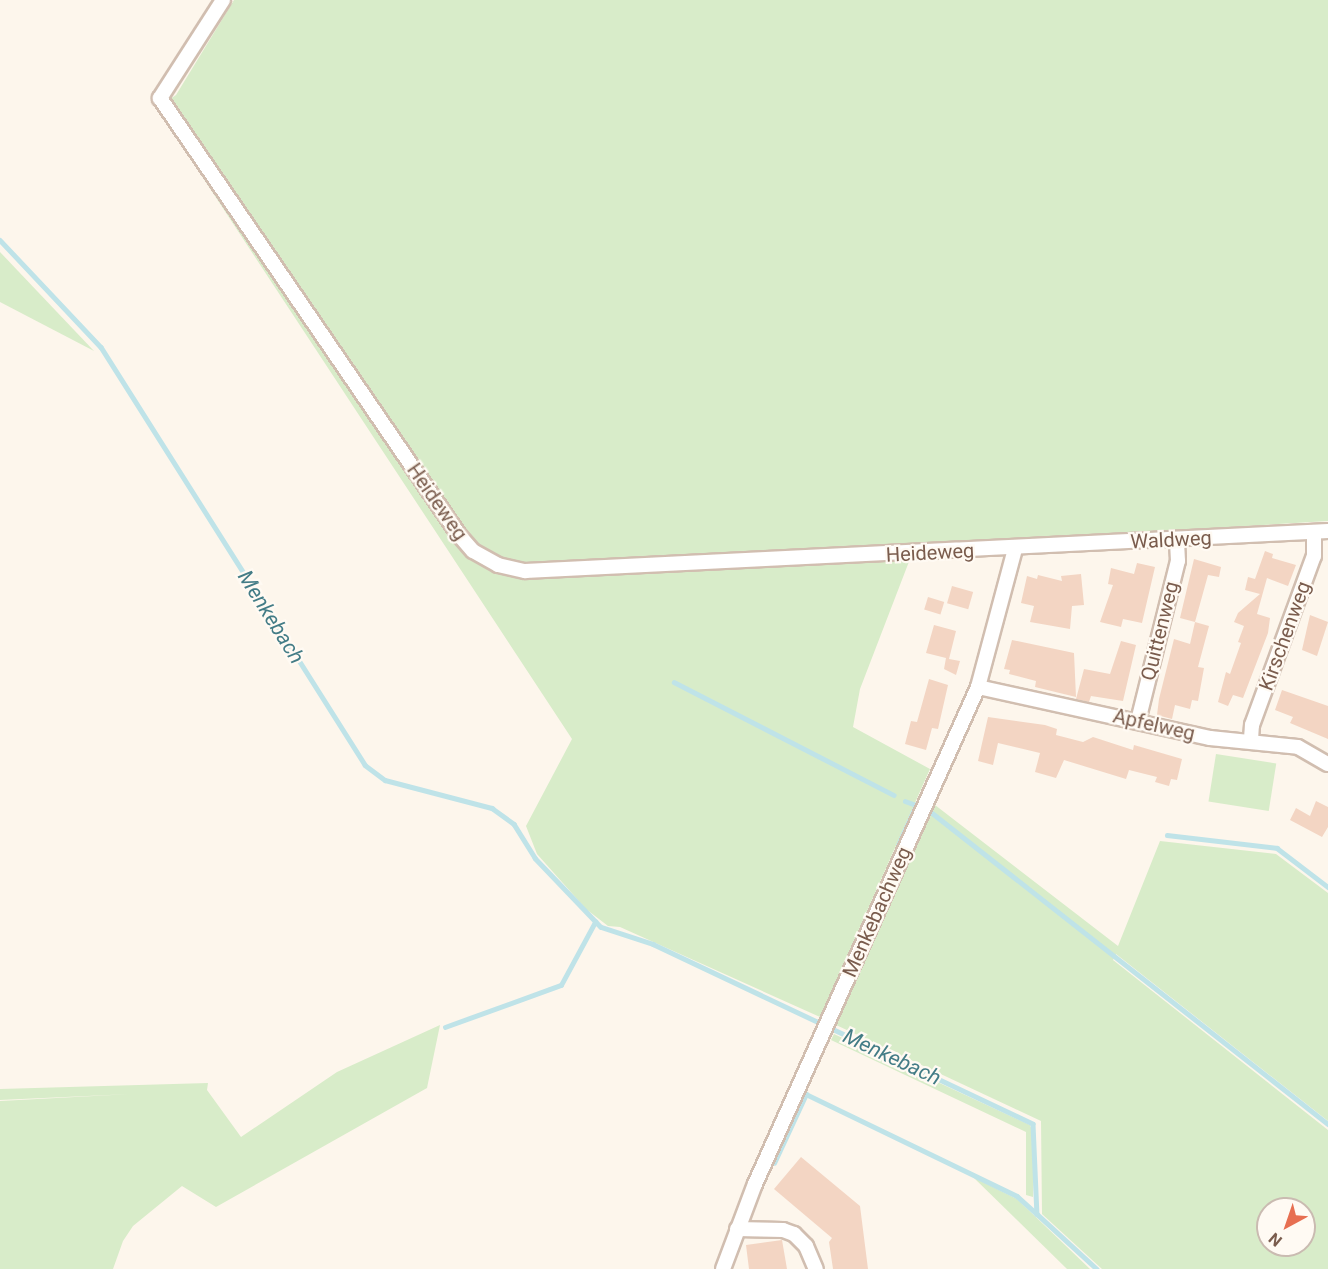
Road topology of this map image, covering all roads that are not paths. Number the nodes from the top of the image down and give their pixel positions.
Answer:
1 (223, 0) edge
2 (1321, 532) edge
3 (1177, 540) junction
4 (1015, 549) junction
5 (978, 687) junction
6 (1138, 721) junction
7 (1251, 739) junction
8 (1328, 764) edge
9 (737, 1229) junction
10 (723, 1269) edge
11 (816, 1269) edge

1 - 4 street, Heideweg
2 - 3 street, Waldweg
2 - 7 street, Kirschenweg
3 - 4 street, Waldweg
3 - 6 street, Quittenweg
4 - 5 street, Menkebachweg
5 - 6 street, Apfelweg
5 - 9 street, Menkebachweg
6 - 7 street, Apfelweg
7 - 8 street, Apfelweg
9 - 10 street, Menkebachweg
9 - 11 street

